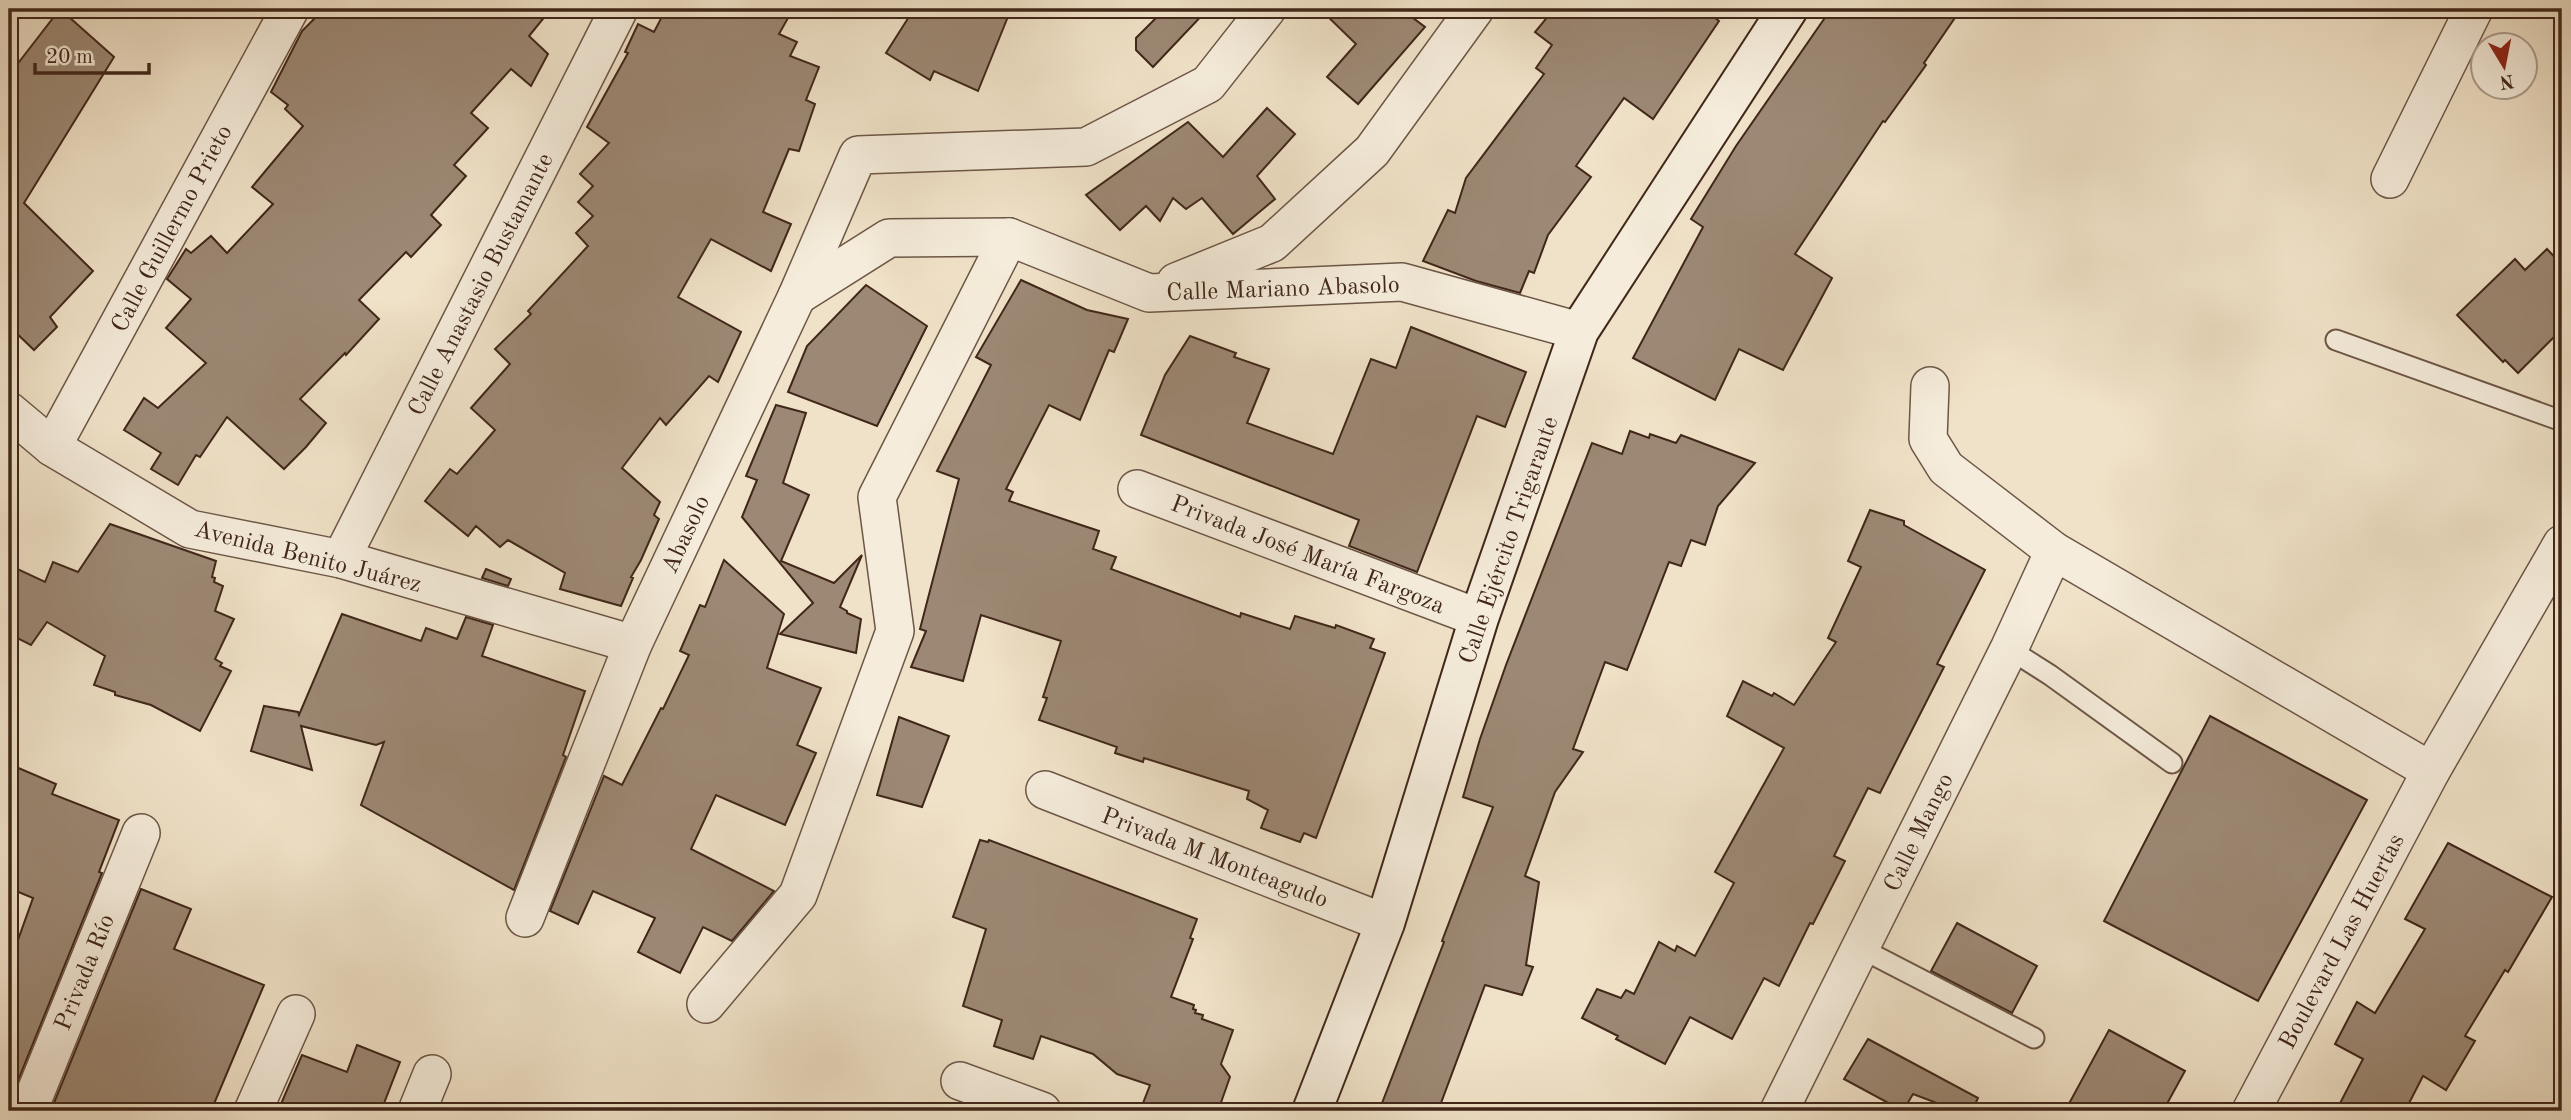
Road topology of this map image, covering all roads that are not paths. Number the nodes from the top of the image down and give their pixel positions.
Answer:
1 (619, 9) edge
2 (1267, 9) edge
3 (1475, 9) edge
4 (1788, 9) edge
5 (2474, 9) edge
6 (286, 11) edge
7 (2390, 180) dead end
8 (1009, 237) junction
9 (1149, 293) junction
10 (797, 296) junction
11 (1580, 331) junction
12 (2336, 341) dead end
13 (1930, 386) dead end
14 (9, 411) edge
15 (2562, 421) edge
16 (52, 447) junction
17 (1137, 489) dead end
18 (2562, 544) edge
19 (2054, 551) junction
20 (341, 559) junction
21 (1479, 618) junction
22 (633, 644) junction
23 (2009, 649) junction
24 (2172, 763) dead end
25 (2431, 771) junction
26 (1045, 790) dead end
27 (141, 833) dead end
28 (525, 918) dead end
29 (1385, 923) junction
30 (1860, 948) junction
31 (706, 1003) dead end
32 (296, 1014) dead end
33 (2034, 1038) dead end
34 (432, 1074) dead end
35 (960, 1081) dead end
36 (28, 1111) edge
37 (253, 1111) edge
38 (416, 1111) edge
39 (1042, 1111) edge
40 (1312, 1111) edge
41 (1779, 1111) edge
42 (2251, 1111) edge

1 - 20 street, Calle Anastasio Bustamante
2 - 10 street, Abasolo
3 - 9 street
4 - 11 main road, Calle Ejército Trigarante
5 - 7 street
6 - 16 street, Calle Guillermo Prieto
8 - 9 street, Calle Mariano Abasolo
8 - 10 street, Calle Mariano Abasolo
8 - 31 street
9 - 11 street, Calle Mariano Abasolo
10 - 22 street, Abasolo
11 - 21 main road, Calle Ejército Trigarante
12 - 15 lane
13 - 19 street
14 - 16 street, Avenida Benito Juárez
16 - 20 street, Avenida Benito Juárez
17 - 21 street, Privada José María Fargoza
18 - 25 street, Boulevard Las Huertas
19 - 23 street, Calle Mango
19 - 25 street
20 - 22 street, Avenida Benito Juárez
21 - 29 main road, Calle Ejército Trigarante
22 - 28 street, Abasolo
23 - 24 lane
23 - 30 street, Calle Mango
25 - 42 street, Boulevard Las Huertas
26 - 29 street, Privada M Monteagudo
27 - 36 street, Privada Río
29 - 40 main road, Calle Ejército Trigarante
30 - 33 lane
30 - 41 street, Calle Mango
32 - 37 street
34 - 38 street
35 - 39 street

